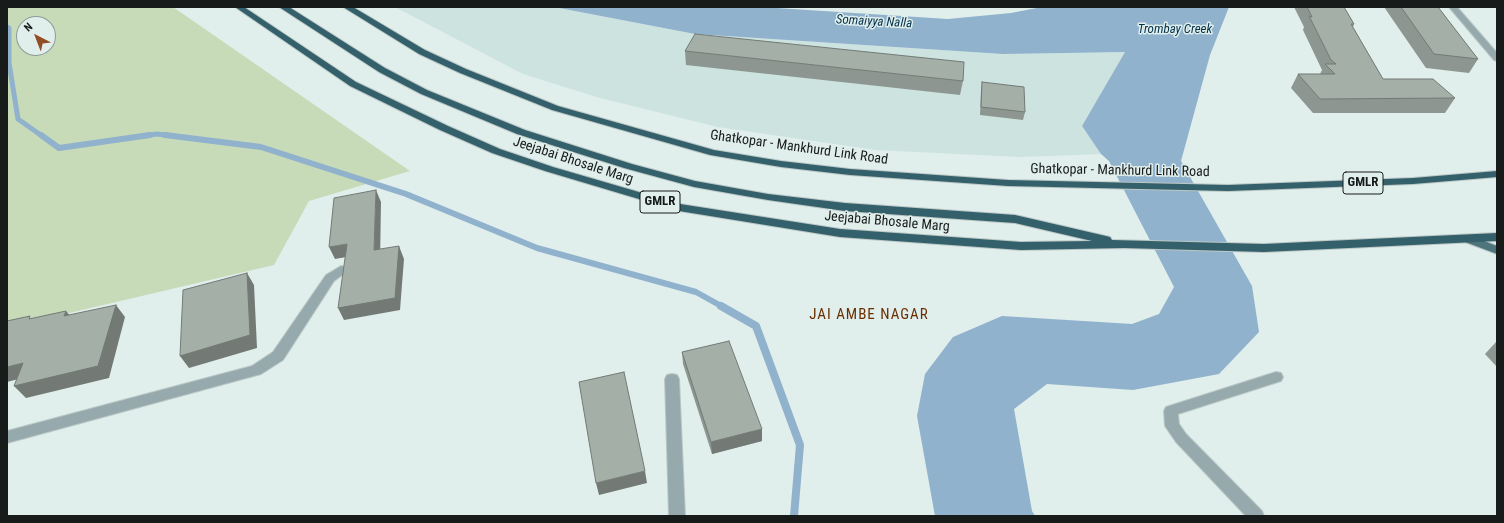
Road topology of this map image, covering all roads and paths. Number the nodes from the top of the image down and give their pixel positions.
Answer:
1 (239, 7) edge
2 (347, 7) edge
3 (1453, 7) edge
4 (284, 8) edge
5 (1497, 58) edge
6 (1497, 174) edge
7 (1497, 237) edge
8 (1470, 239) junction
9 (1124, 244) junction
10 (1497, 250) edge
11 (342, 270) edge
12 (1276, 377) dead end
13 (672, 378) dead end
14 (7, 437) edge
15 (677, 516) edge
16 (1256, 516) edge

1 - 9 highway, Jeejabai Bhosale Marg / GMLR
2 - 6 highway, Ghatkopar - Mankhurd Link Road / GMLR
3 - 5 street
4 - 9 highway
7 - 8 highway, GMLR
8 - 9 highway, GMLR
8 - 10 main road
11 - 14 street
12 - 16 street
13 - 15 street

